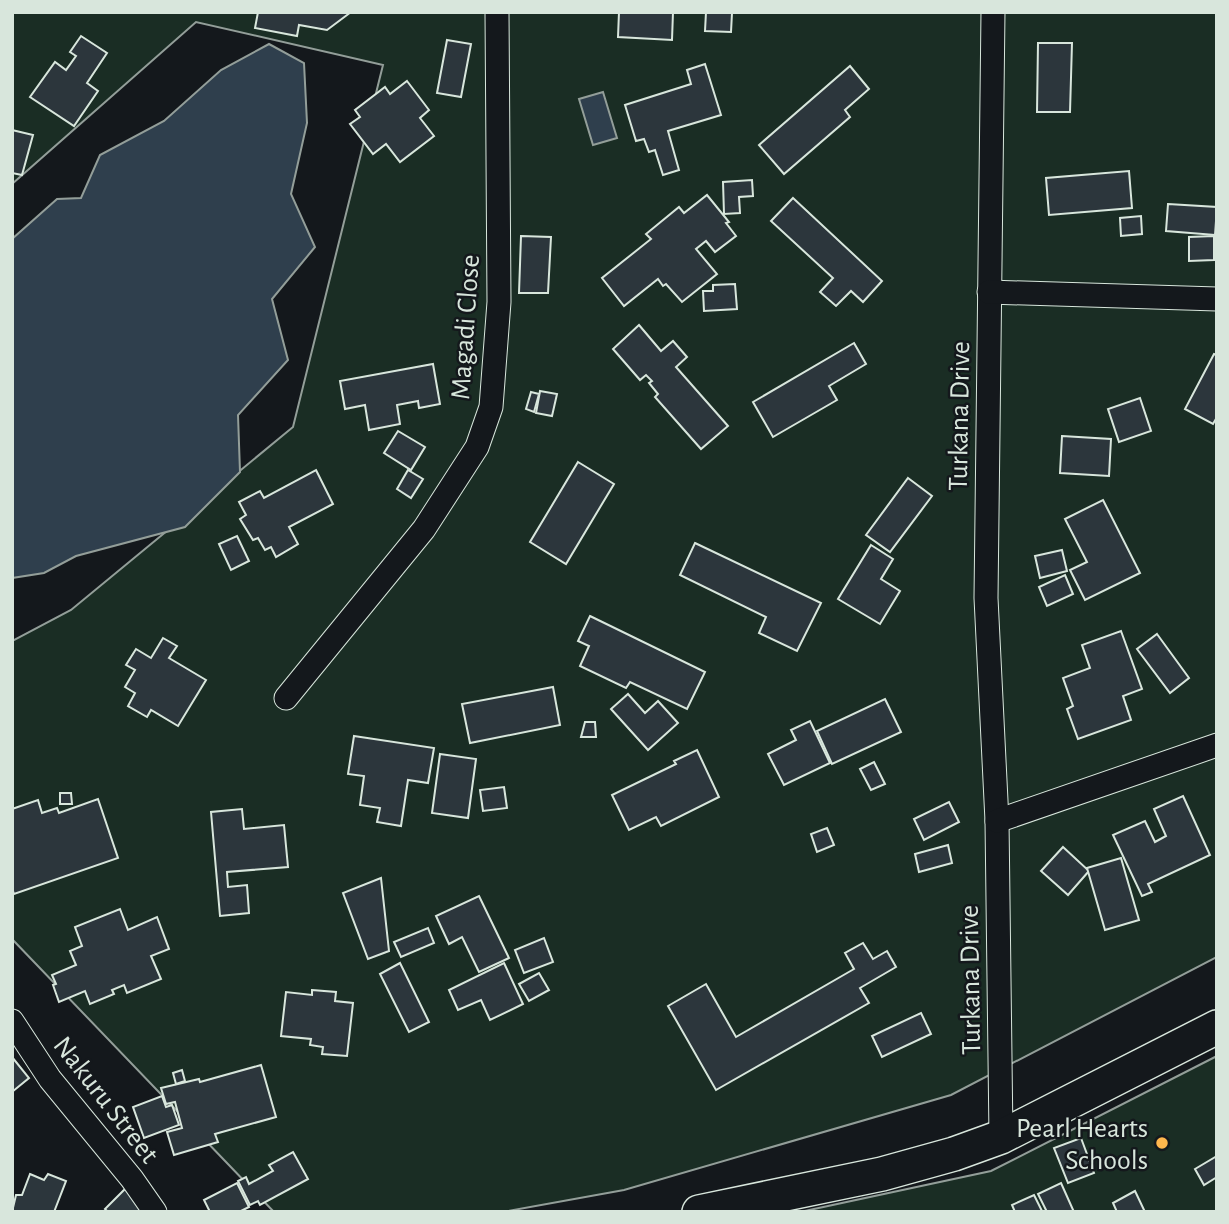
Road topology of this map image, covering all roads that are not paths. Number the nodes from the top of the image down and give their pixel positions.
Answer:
1 (497, 12) edge
2 (993, 12) edge
3 (989, 292) junction
4 (1217, 299) edge
5 (286, 698) dead end
6 (1217, 745) edge
7 (997, 821) junction
8 (12, 1021) edge
9 (1217, 1027) edge
10 (1001, 1137) junction
11 (155, 1212) edge
12 (699, 1212) edge

1 - 5 street, Magadi Close
2 - 3 street, Turkana Drive
3 - 4 street
3 - 7 street, Turkana Drive
6 - 7 street
7 - 10 street, Turkana Drive
8 - 11 street, Nakuru Street
9 - 10 main road
10 - 12 main road

